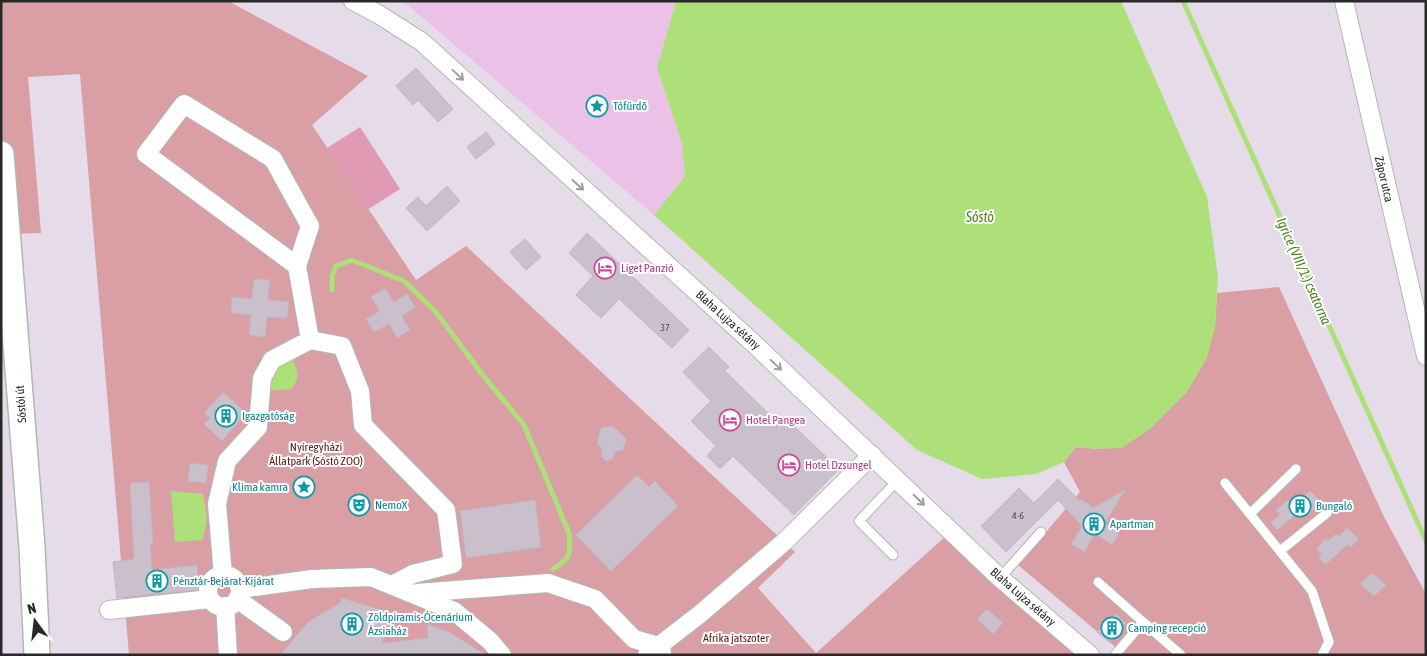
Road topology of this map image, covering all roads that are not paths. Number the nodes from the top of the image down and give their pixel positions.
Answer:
1 (353, 1) edge
2 (1344, 1) edge
3 (382, 7) edge
4 (1, 154) edge
5 (297, 266) junction
6 (1418, 290) edge
7 (310, 340) junction
8 (1426, 356) edge
9 (872, 455) junction
10 (1296, 469) dead end
11 (898, 480) junction
12 (1225, 483) dead end
13 (1327, 513) dead end
14 (1250, 514) junction
15 (1041, 532) dead end
16 (1280, 551) junction
17 (893, 555) dead end
18 (223, 575) junction
19 (1000, 578) junction
20 (1098, 582) dead end
21 (392, 585) junction
22 (414, 593) junction
23 (228, 598) junction
24 (109, 610) dead end
25 (1143, 622) junction
26 (283, 632) dead end
27 (656, 652) edge
28 (37, 655) edge
29 (228, 655) edge
30 (502, 655) edge
31 (1090, 655) edge
32 (1115, 655) edge
33 (1181, 655) edge
34 (1322, 655) edge

1 - 3 street, Blaha Lujza sétány
2 - 6 street, Zápor utca
3 -> 9 street, Blaha Lujza sétány
4 - 28 street, Sóstói út
5 - 5 street
5 - 7 street
6 - 8 street, Zápor utca
7 - 18 street
7 - 21 street
9 - 11 street, Blaha Lujza sétány
9 - 27 street
10 - 14 lane
11 - 17 lane
11 -> 19 street, Blaha Lujza sétány
12 - 14 lane
13 - 16 lane
14 - 16 lane
15 - 19 lane
16 - 34 lane
18 - 23 street
18 - 23 street
19 - 31 street, Blaha Lujza sétány
20 - 25 lane
21 - 22 street
21 - 23 street
22 - 27 street
22 - 30 street
23 - 24 street
23 - 26 street
23 - 29 street
25 - 32 lane
25 - 33 lane

